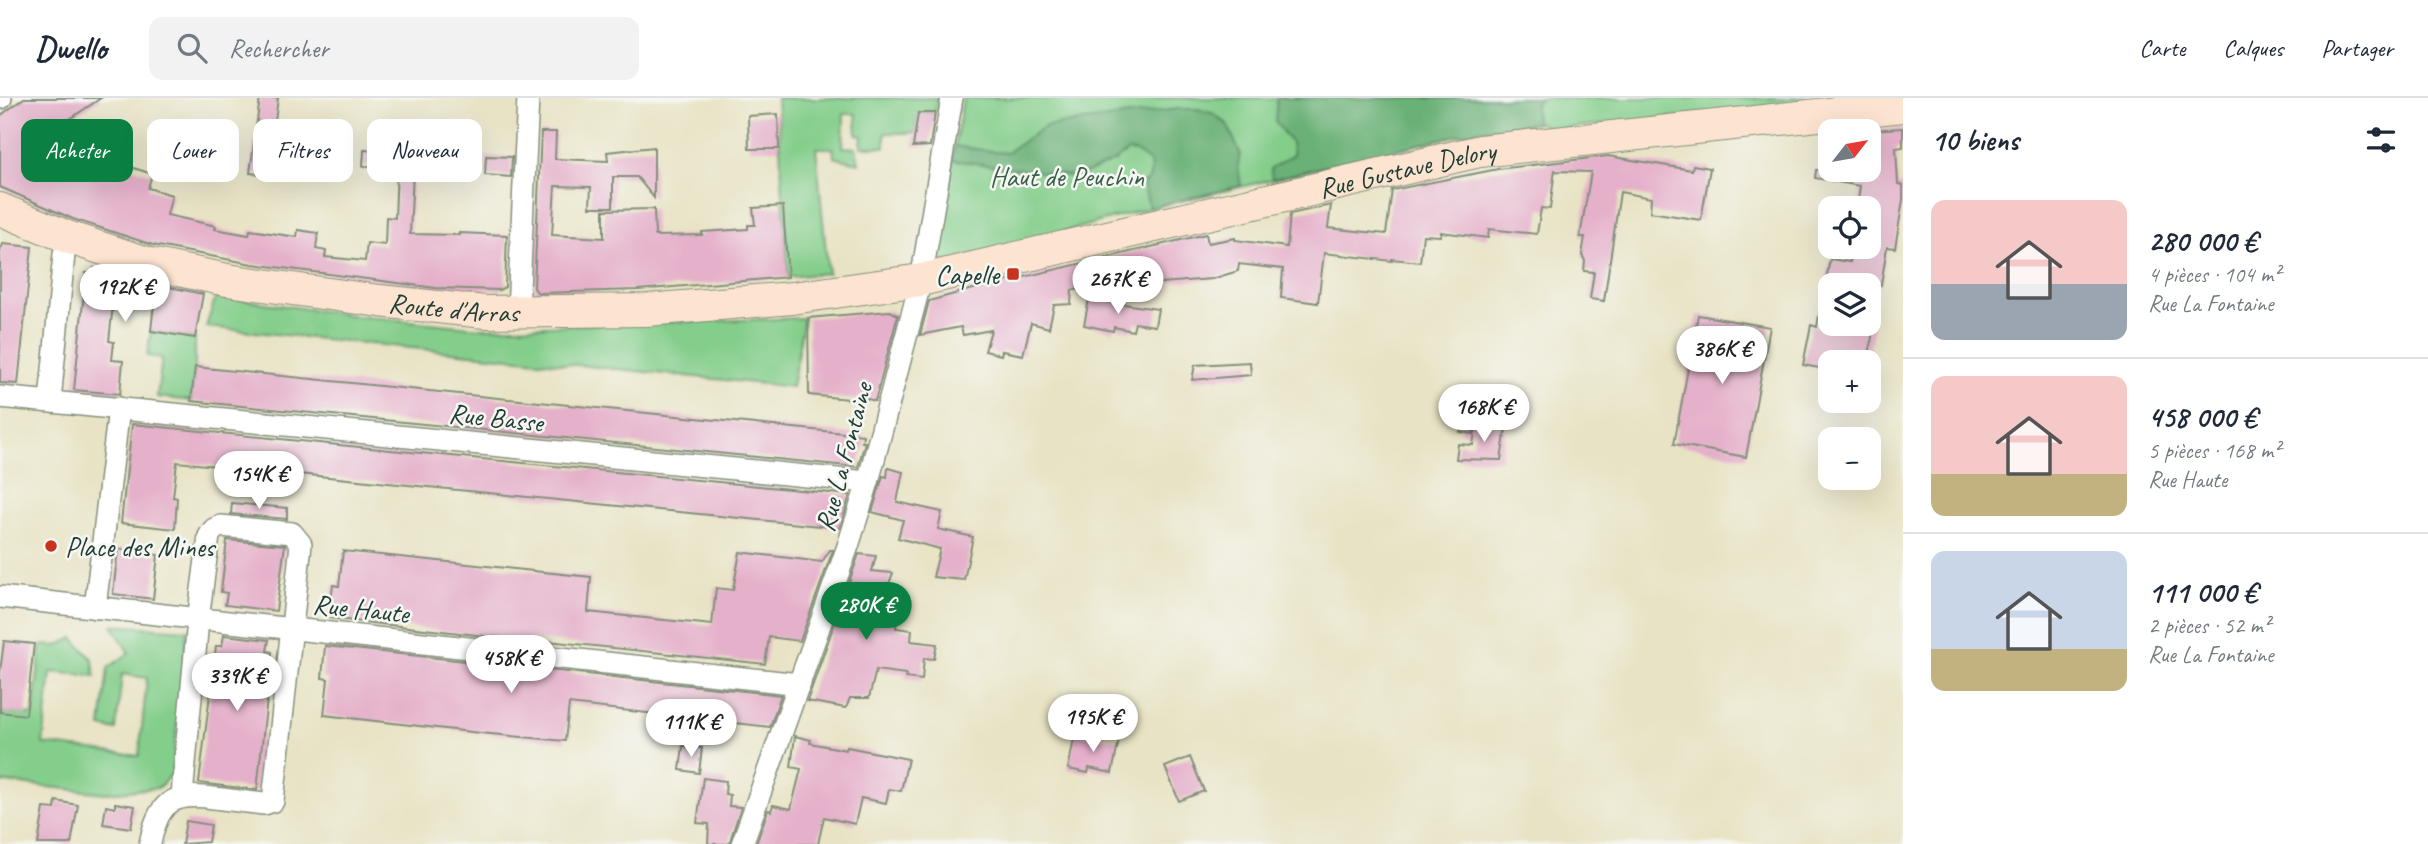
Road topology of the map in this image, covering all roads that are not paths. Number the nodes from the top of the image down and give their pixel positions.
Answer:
1 (528, 98) edge
2 (951, 98) edge
3 (1903, 106) edge
4 (0, 209) edge
5 (70, 238) junction
6 (921, 280) junction
7 (518, 311) junction
8 (0, 397) edge
9 (50, 401) junction
10 (119, 408) junction
11 (868, 482) junction
12 (0, 597) edge
13 (94, 608) junction
14 (198, 620) junction
15 (291, 628) junction
16 (800, 684) junction
17 (182, 796) junction
18 (150, 844) edge
19 (742, 844) edge

1 - 7 street
2 - 6 street, Rue La Fontaine
3 - 6 main road, Rue Gustave Delory
4 - 5 main road, Route d'Arras
5 - 7 main road, Route d'Arras
5 - 9 street
6 - 7 main road, Route d'Arras
6 - 11 street, Rue La Fontaine
8 - 9 street
9 - 10 street
10 - 11 street, Rue Basse
10 - 13 street
11 - 16 street, Rue La Fontaine
12 - 13 street, Rue Haute
13 - 14 street, Rue Haute
14 - 15 street, Rue Haute
14 - 15 street
14 - 17 street
15 - 16 street, Rue Haute
15 - 17 street
16 - 19 street, Rue La Fontaine
17 - 18 street

